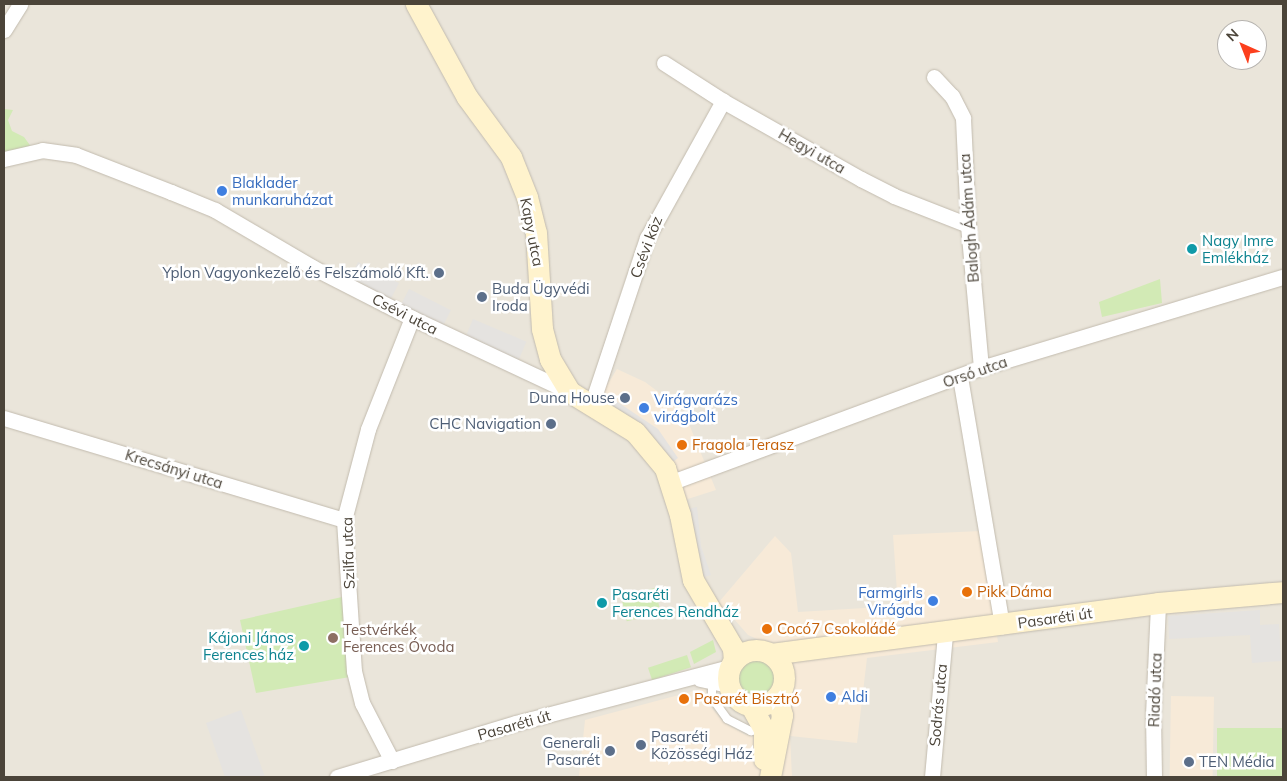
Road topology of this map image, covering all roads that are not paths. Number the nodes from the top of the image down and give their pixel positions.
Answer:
1 (20, 4) edge
2 (416, 4) edge
3 (4, 30) edge
4 (664, 63) dead end
5 (934, 76) dead end
6 (723, 101) junction
7 (4, 159) edge
8 (968, 225) junction
9 (1283, 277) edge
10 (412, 318) junction
11 (981, 368) junction
12 (960, 377) junction
13 (570, 392) junction
14 (592, 403) junction
15 (4, 418) edge
16 (672, 482) junction
17 (344, 520) junction
18 (1283, 592) edge
19 (701, 596) junction
20 (1158, 603) junction
21 (1002, 626) junction
22 (945, 634) junction
23 (828, 648) junction
24 (766, 652) junction
25 (727, 673) junction
26 (781, 698) junction
27 (751, 706) junction
28 (764, 729) junction
29 (392, 761) junction
30 (337, 777) edge
31 (764, 777) edge
32 (770, 777) edge
33 (932, 777) edge
34 (1154, 777) edge

1 - 3 street
2 - 13 street, Kapy utca
4 - 6 street, Hegyi utca
5 - 8 street, Balogh Ádám utca
6 - 8 street, Hegyi utca
6 - 14 street, Csévi köz
7 - 10 street, Csévi utca
8 - 11 street, Balogh Ádám utca
9 - 11 street, Orsó utca
10 - 13 street, Csévi utca
10 - 17 street, Szilfa utca
11 - 12 street, Orsó utca
12 - 16 street, Orsó utca
12 - 21 street
13 - 14 street, Csévi utca
14 - 16 street, Csévi utca
15 - 17 street, Krecsányi utca
16 - 19 street, Csévi utca
17 - 29 street, Szilfa utca
18 - 20 street, Pasaréti út
19 - 24 street, Csévi utca
19 - 25 street, Csévi utca
20 - 21 street, Pasaréti út
20 - 34 street, Riadó utca
21 - 22 street, Pasaréti út
22 - 23 street, Pasaréti út
22 - 33 street, Sodrás utca
23 - 24 street, Pasaréti út
23 - 26 street, Pasaréti út
24 - 25 street
24 - 26 street
25 - 27 street
25 - 28 lane
25 - 29 street, Pasaréti út
26 - 27 street
26 - 28 lane
26 - 32 street
27 - 28 street
28 - 31 street
29 - 30 street, Pasaréti út

